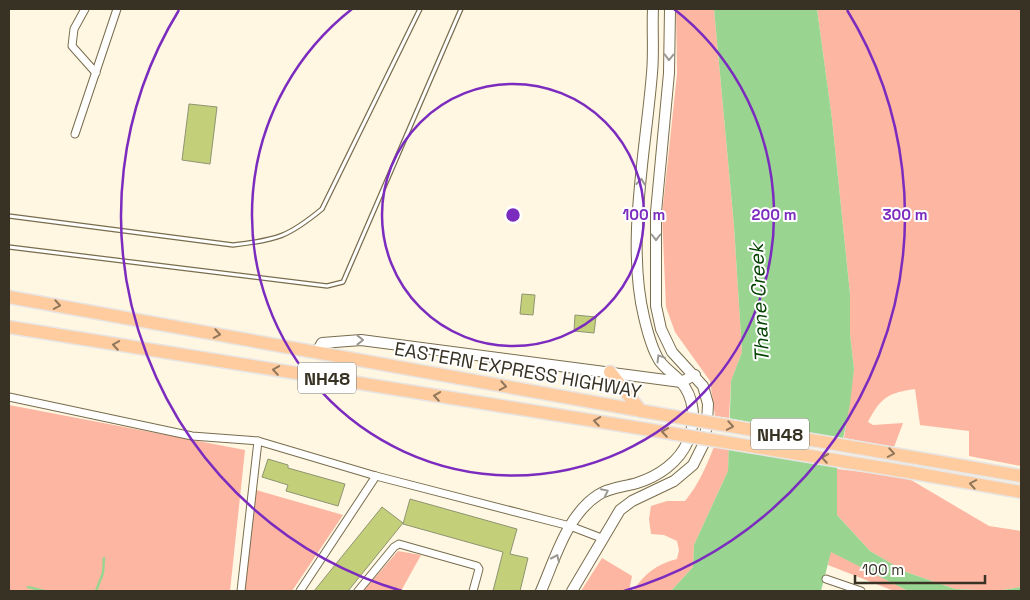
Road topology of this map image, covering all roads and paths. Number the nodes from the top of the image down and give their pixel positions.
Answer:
1 (85, 9) edge
2 (117, 9) edge
3 (420, 9) edge
4 (461, 9) edge
5 (652, 9) edge
6 (670, 9) edge
7 (96, 73) junction
8 (651, 84) junction
9 (668, 86) junction
10 (75, 134) dead end
11 (9, 216) edge
12 (9, 247) edge
13 (9, 297) edge
14 (9, 327) edge
15 (661, 329) junction
16 (650, 333) junction
17 (317, 352) junction
18 (610, 372) junction
19 (695, 376) junction
20 (681, 382) junction
21 (9, 397) edge
22 (644, 412) junction
23 (258, 441) junction
24 (376, 476) junction
25 (1021, 476) edge
26 (1021, 492) edge
27 (570, 526) junction
28 (604, 539) junction
29 (826, 579) dead end
30 (241, 591) edge
31 (300, 591) edge
32 (358, 591) edge
33 (473, 591) edge
34 (541, 591) edge
35 (572, 591) edge
36 (861, 591) edge

1 - 7 street
2 - 7 street
3 - 11 lane
4 - 12 lane
5 - 8 main road
6 -> 9 main road
7 - 10 street
8 - 9 main road
16 -> 8 main road
9 -> 15 main road
13 -> 17 highway, EASTERN EXPRESS HIGHWAY / NH48
26 -> 14 highway, EASTERN EXPRESS HIGHWAY / NH48, bridge
15 - 16 main road
15 - 19 main road
20 -> 16 main road
17 -> 18 main road
17 -> 22 highway, EASTERN EXPRESS HIGHWAY / NH48
18 - 20 main road
18 - 22 highway
19 - 20 main road
19 - 28 main road
27 -> 20 main road
21 - 23 street
22 -> 25 highway, EASTERN EXPRESS HIGHWAY / NH48, bridge
23 - 24 street
23 - 30 street
24 - 27 street
24 - 31 street
27 - 28 street
34 -> 27 main road
28 - 35 main road
29 - 36 street
32 - 33 street

